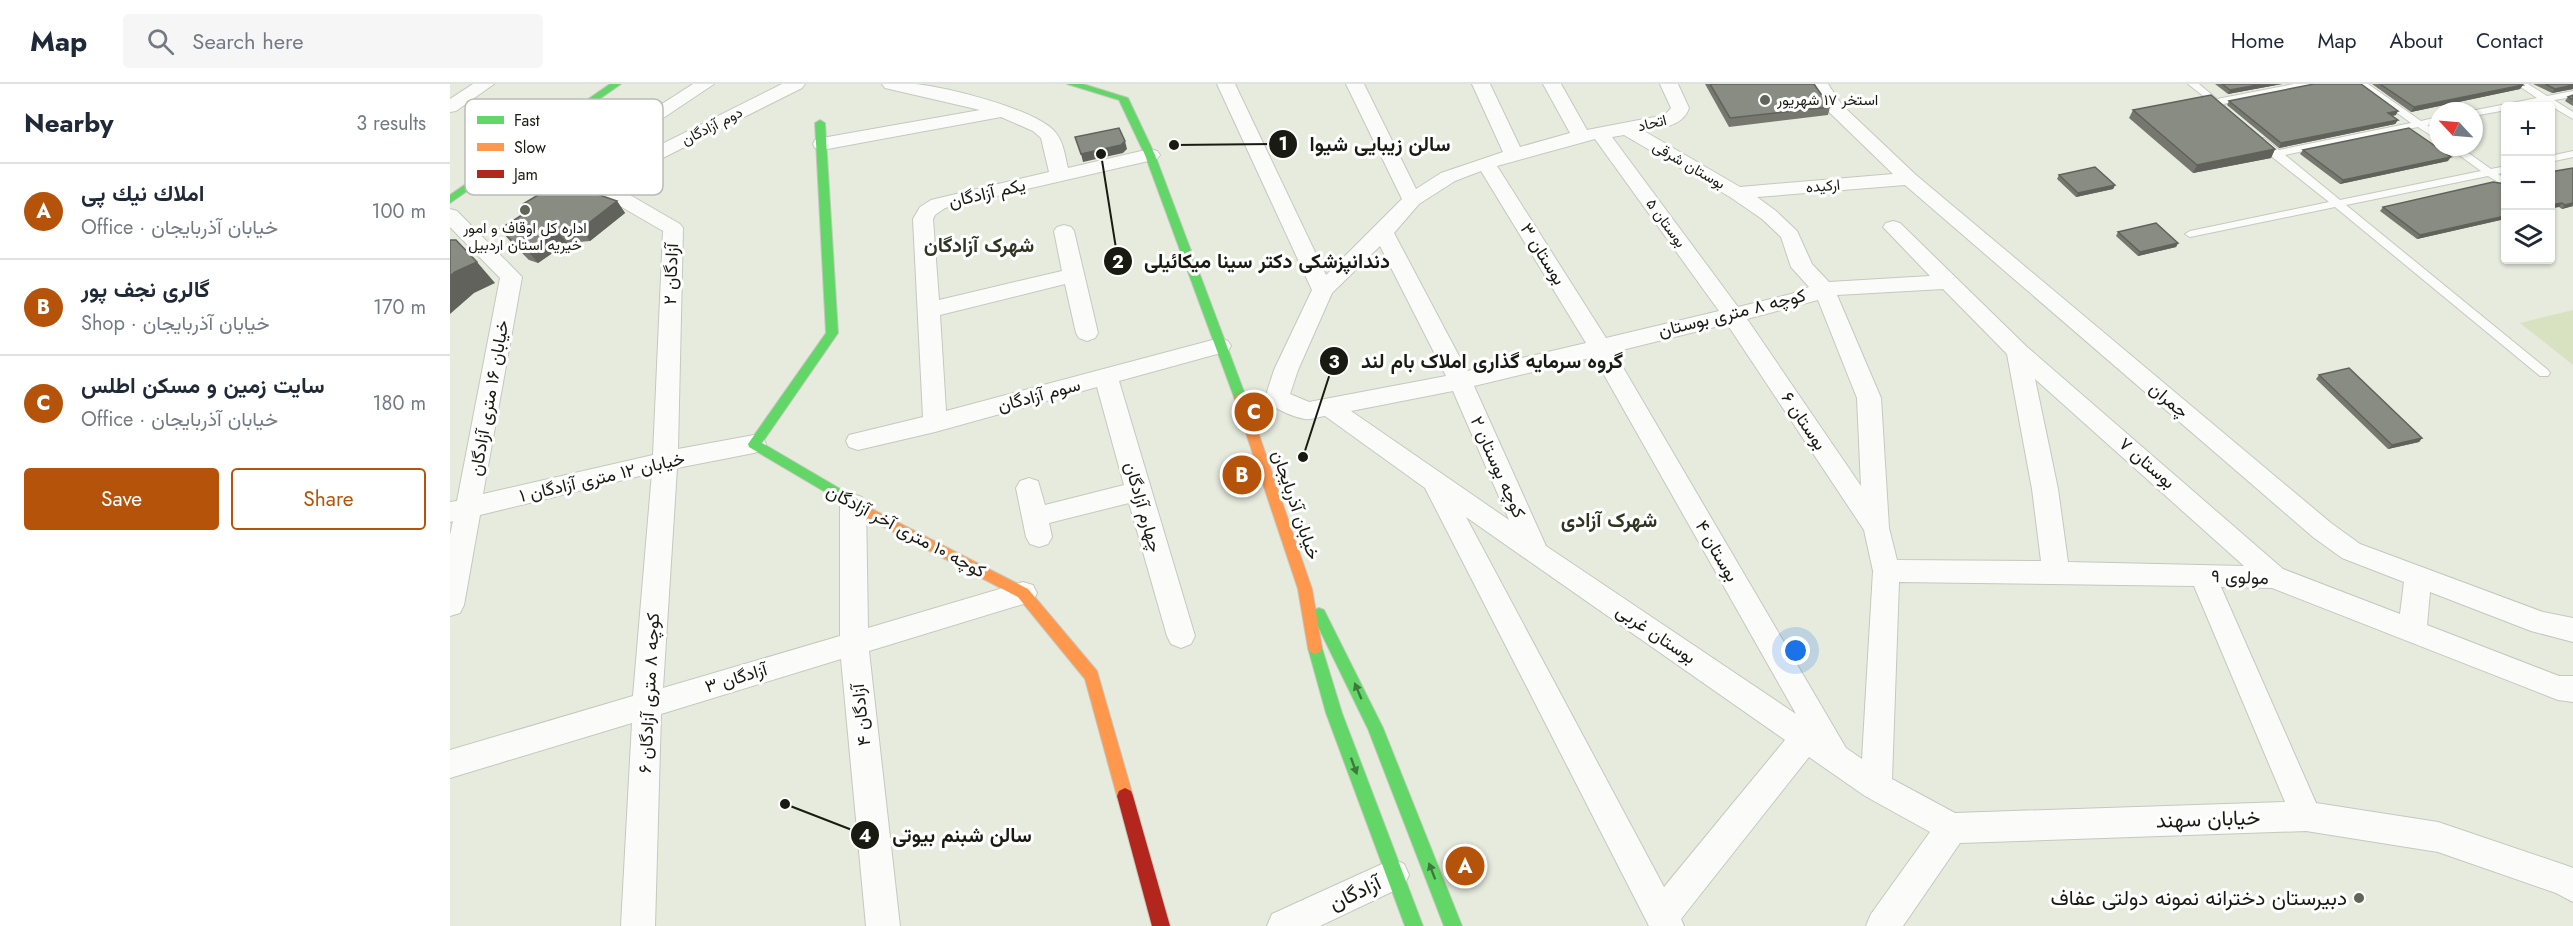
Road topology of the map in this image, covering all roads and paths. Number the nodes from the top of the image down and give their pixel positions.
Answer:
1 (484, 84) edge
2 (616, 84) edge
3 (705, 84) edge
4 (796, 84) edge
5 (891, 84) edge
6 (1072, 84) edge
7 (1226, 84) edge
8 (1355, 84) edge
9 (1481, 84) edge
10 (1552, 84) edge
11 (1669, 84) edge
12 (1819, 84) edge
13 (2193, 84) edge
14 (2309, 84) edge
15 (2362, 84) edge
16 (2521, 84) edge
17 (2573, 94) edge
18 (595, 99) edge
19 (2546, 100) junction
20 (2216, 102) junction
21 (2534, 102) edge
22 (450, 107) edge
23 (2501, 108) edge
24 (663, 111) edge
25 (2483, 111) edge
26 (1004, 112) junction
27 (2573, 116) edge
28 (2233, 117) edge
29 (2429, 121) edge
30 (820, 123) dead end
31 (2419, 123) junction
32 (1627, 129) junction
33 (2429, 130) edge
34 (2250, 132) edge
35 (1591, 134) junction
36 (822, 144) junction
37 (663, 150) edge
38 (1515, 154) junction
39 (2275, 154) junction
40 (2573, 154) edge
41 (1150, 155) junction
42 (2466, 156) edge
43 (2555, 158) edge
44 (1486, 163) junction
45 (2501, 170) edge
46 (2489, 172) junction
47 (1060, 176) junction
48 (1909, 179) junction
49 (2501, 181) edge
50 (465, 190) edge
51 (1737, 193) junction
52 (615, 195) edge
53 (450, 200) edge
54 (1412, 200) junction
55 (2335, 204) junction
56 (450, 215) edge
57 (1893, 227) dead end
58 (1064, 231) dead end
59 (1383, 232) junction
60 (2190, 234) dead end
61 (1073, 275) junction
62 (1946, 282) junction
63 (1824, 289) junction
64 (1323, 290) junction
65 (929, 310) junction
66 (1732, 314) junction
67 (1087, 333) dead end
68 (1220, 346) junction
69 (1599, 346) junction
70 (2018, 351) junction
71 (2544, 373) dead end
72 (1106, 378) junction
73 (1460, 381) junction
74 (1277, 398) junction
75 (1329, 407) junction
76 (1244, 408) junction
77 (935, 423) junction
78 (858, 441) dead end
79 (754, 444) junction
80 (665, 461) junction
81 (1435, 483) junction
82 (1029, 488) dead end
83 (1137, 491) junction
84 (853, 504) junction
85 (460, 510) edge
86 (1876, 528) junction
87 (1536, 553) junction
88 (1886, 571) junction
89 (2056, 572) junction
90 (2203, 576) junction
91 (2274, 577) junction
92 (2418, 577) junction
93 (1305, 589) junction
94 (1023, 593) junction
95 (450, 605) edge
96 (2573, 630) edge
97 (2412, 631) junction
98 (1181, 636) dead end
99 (854, 643) junction
100 (2573, 689) edge
101 (647, 705) junction
102 (1806, 736) junction
103 (1835, 756) junction
104 (450, 764) edge
105 (1876, 786) junction
106 (2306, 816) junction
107 (1952, 828) junction
108 (1393, 875) junction
109 (2573, 886) edge
110 (1664, 921) edge
111 (638, 926) edge
112 (883, 926) edge
113 (1161, 926) edge
114 (1284, 926) edge
115 (1414, 926) edge
116 (1453, 926) edge
117 (1883, 926) edge

1 - 22 street
2 - 18 street
3 - 24 street
4 - 37 street, دوم آزادگان
5 - 26 street
6 - 41 street, خیابان آذربایجان
7 - 64 street
8 - 54 street
9 - 38 street
10 - 35 street, بوستان ۵
11 - 32 street, اتحاد
12 - 48 street, چمران
13 - 20 lane
14 - 20 lane
15 - 31 lane
16 - 19 lane
17 - 19 lane
19 - 21 lane
19 - 27 lane
20 - 28 lane
23 - 25 lane
26 - 36 street
26 - 47 street
29 - 31 lane
30 - 36 street
31 - 33 lane
31 - 39 lane
32 - 35 street
32 - 51 street, بوستان شرقی
34 - 39 lane
35 - 38 street
35 - 66 street, بوستان ۵
36 - 79 street
38 - 44 street
39 - 55 lane
40 - 43 lane
41 - 47 street, یکم آزادگان
41 - 68 street, خیابان آذربایجان
42 - 46 lane
44 - 54 street
44 - 69 street, بوستان ۳
45 - 46 lane
46 - 49 lane
46 - 55 lane
47 - 65 street, یکم آزادگان
48 - 51 street, ارکیده
48 - 92 street, چمران
50 - 53 street
51 - 63 street, بوستان شرقی
52 - 80 street, آزادگان ۲
54 - 59 street
55 - 60 lane
55 - 71 lane
56 - 85 street, خیابان ۱۶ متری آزادگان
57 - 62 street, بوستان ۷
58 - 61 street
59 - 64 street
59 - 73 street, کوچه بوستان ۲
61 - 65 street
61 - 67 street
62 - 63 street, کوچه ۸ متری بوستان
62 - 70 street, بوستان ۷
63 - 66 street, کوچه ۸ متری بوستان
63 - 86 street
64 - 74 street
65 - 77 street, یکم آزادگان
66 - 69 street, کوچه ۸ متری بوستان
66 - 86 street, بوستان ۶
68 - 72 street, سوم آزادگان
68 - 76 street, خیابان آذربایجان
69 - 73 street, کوچه ۸ متری بوستان
69 - 103 street, بوستان ۴
70 - 89 street
70 - 91 street, بوستان ۷
72 - 77 street, سوم آزادگان
72 - 83 street, چهارم آزادگان
73 - 75 street, کوچه ۸ متری بوستان
73 - 87 street, کوچه بوستان ۲
74 - 75 street, کوچه ۸ متری بوستان
74 - 76 street
75 - 81 street, بوستان غربی
76 - 93 street, خیابان آذربایجان
77 - 78 street, سوم آزادگان
79 - 80 street, خیابان ۱۲ متری آزادگان ۱
79 - 84 street, کوچه ۱۰ متری آخر آزادگان
80 - 85 street, خیابان ۱۲ متری آزادگان ۱
80 - 101 street, کوچه ۸ متری آزادگان ۶
81 - 87 street, بوستان غربی
81 - 110 street, بوستان غربی
82 - 83 street
83 - 98 street, چهارم آزادگان
84 - 94 street, کوچه ۱۰ متری آخر آزادگان
84 - 99 street, آزادگان ۴
85 - 95 street, خیابان ۱۶ متری آزادگان
86 - 88 street
87 - 102 street, بوستان غربی
88 - 89 street, مولوی ۹
88 - 105 street
89 - 90 street, مولوی ۹
90 - 91 street, مولوی ۹
90 - 106 street
91 - 97 street, مولوی ۹
92 - 96 street, چمران
92 - 97 street
93 -> 108 street, خیابان آذربایجان
116 -> 93 street, خیابان آذربایجان
94 - 99 street, آزادگان ۳
94 - 113 street, کوچه ۱۰ متری آخر آزادگان
97 - 100 street, مولوی ۹
99 - 101 street, آزادگان ۳
99 - 112 street, آزادگان ۴
101 - 104 street, آزادگان ۳
101 - 111 street, کوچه ۸ متری آزادگان ۶
102 - 103 street, بوستان غربی
102 - 110 street
103 - 105 street, بوستان غربی
105 - 107 street, بوستان غربی
106 - 107 street, خیابان سهند
106 - 109 street, خیابان سهند
107 - 117 street
108 - 114 street, آزادگان
108 - 115 street, خیابان آذربایجان

